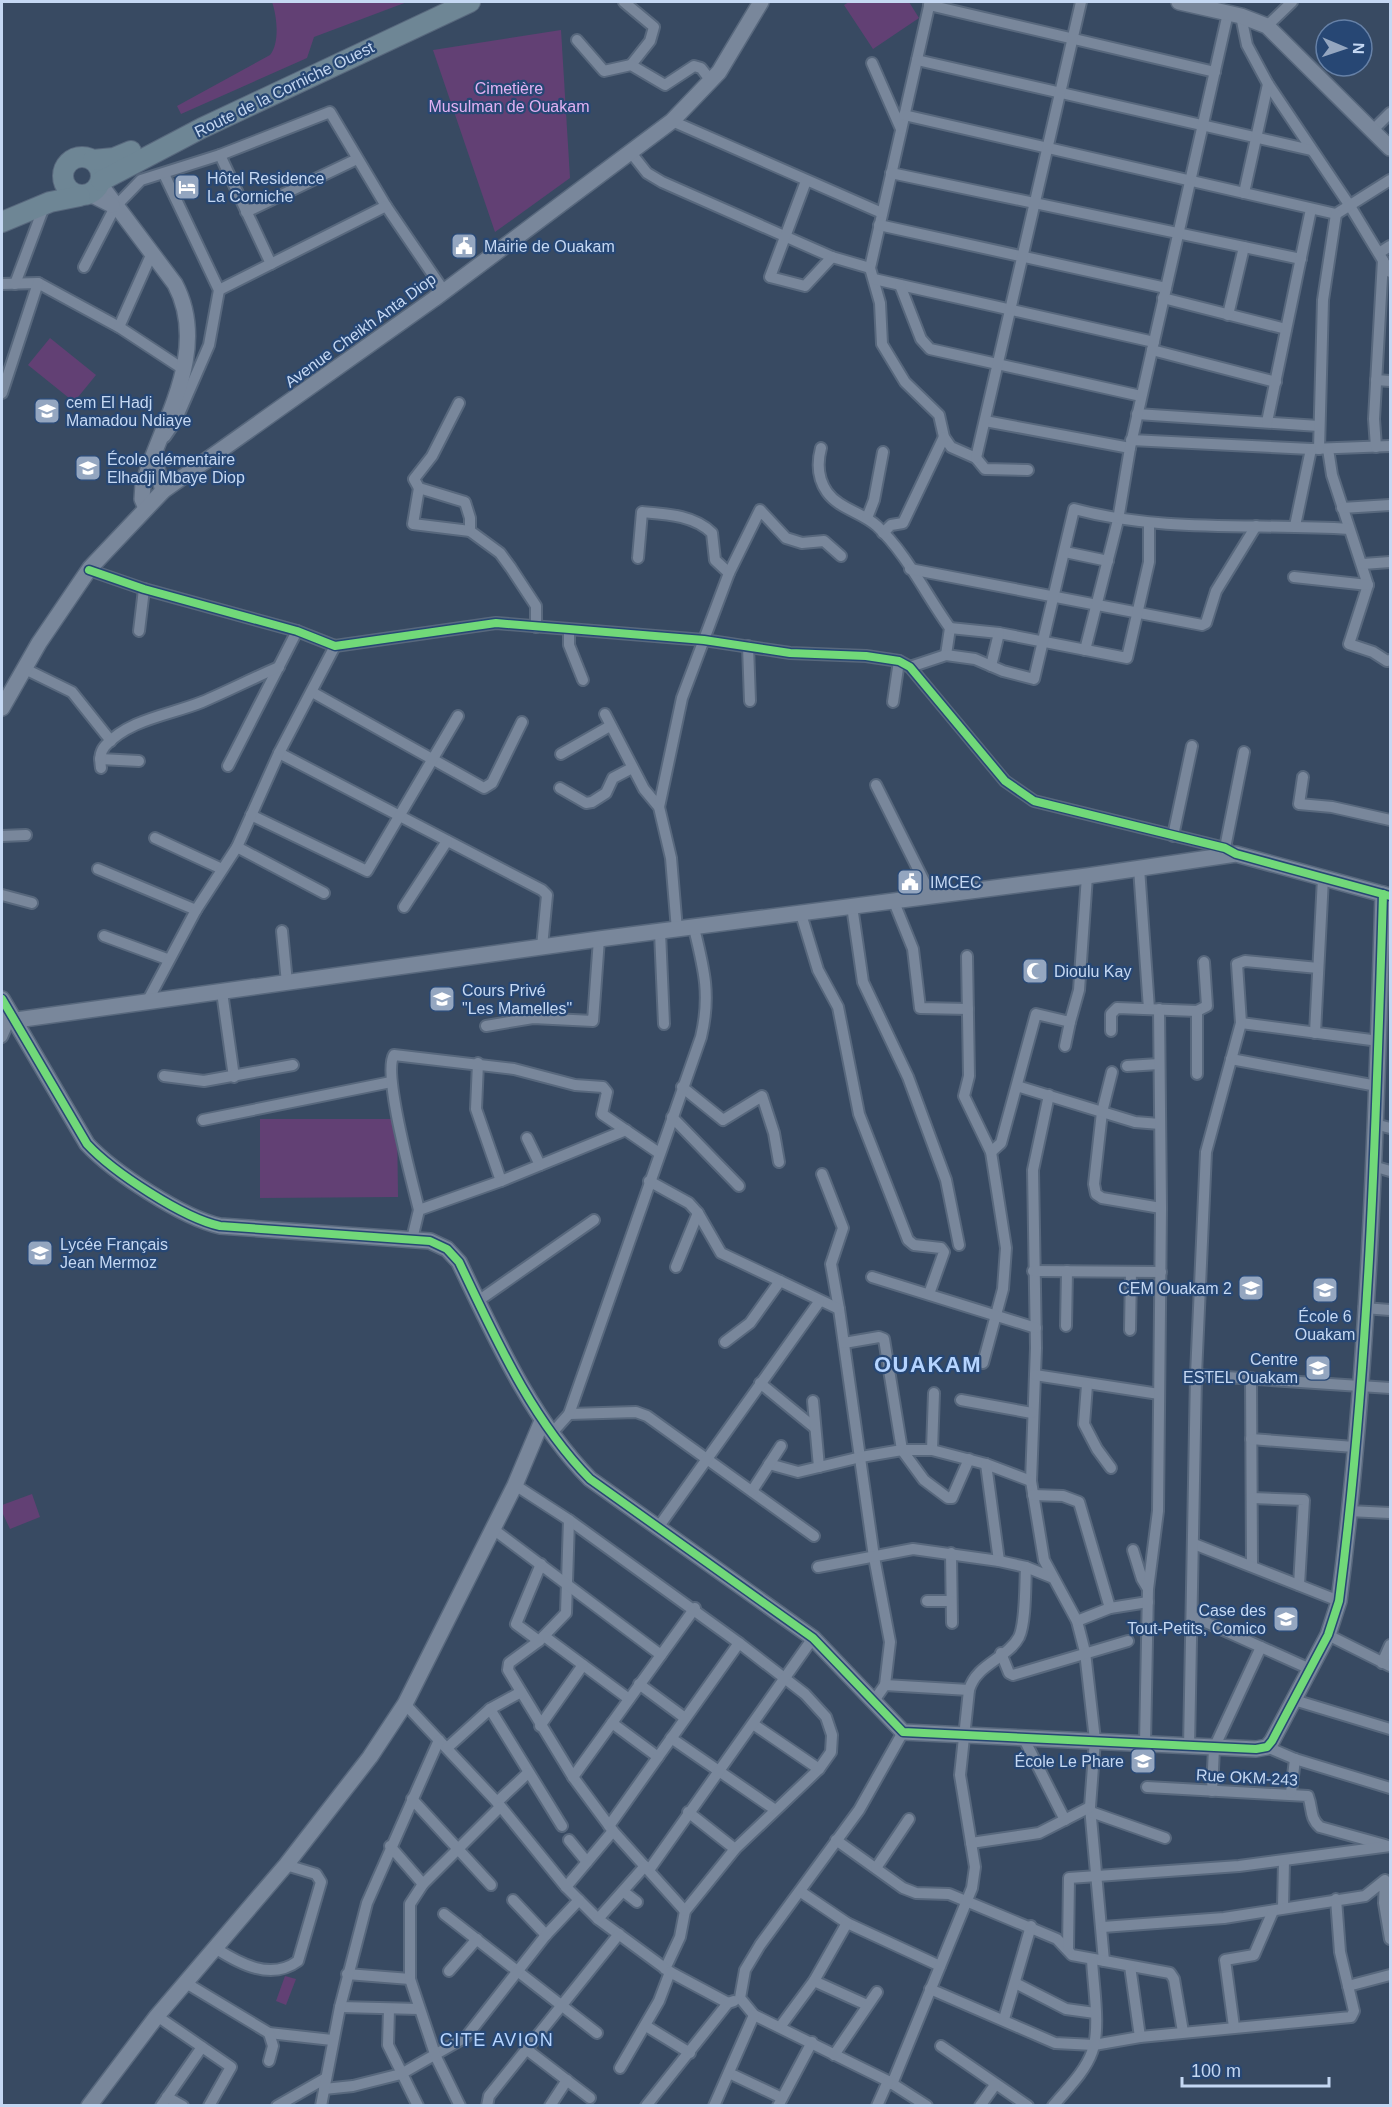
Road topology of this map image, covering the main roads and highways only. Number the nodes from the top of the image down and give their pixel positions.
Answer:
1 (445, 2) edge
2 (470, 2) edge
3 (93, 160) junction
4 (63, 173) junction
5 (93, 189) junction
6 (2, 212) edge
7 (2, 222) edge

1 - 3 highway, Route de la Corniche Ouest
2 - 5 highway, Route de la Corniche Ouest
3 - 4 highway
3 - 5 highway
4 - 5 highway
4 - 6 highway
5 - 7 highway, Route de la Corniche Ouest

